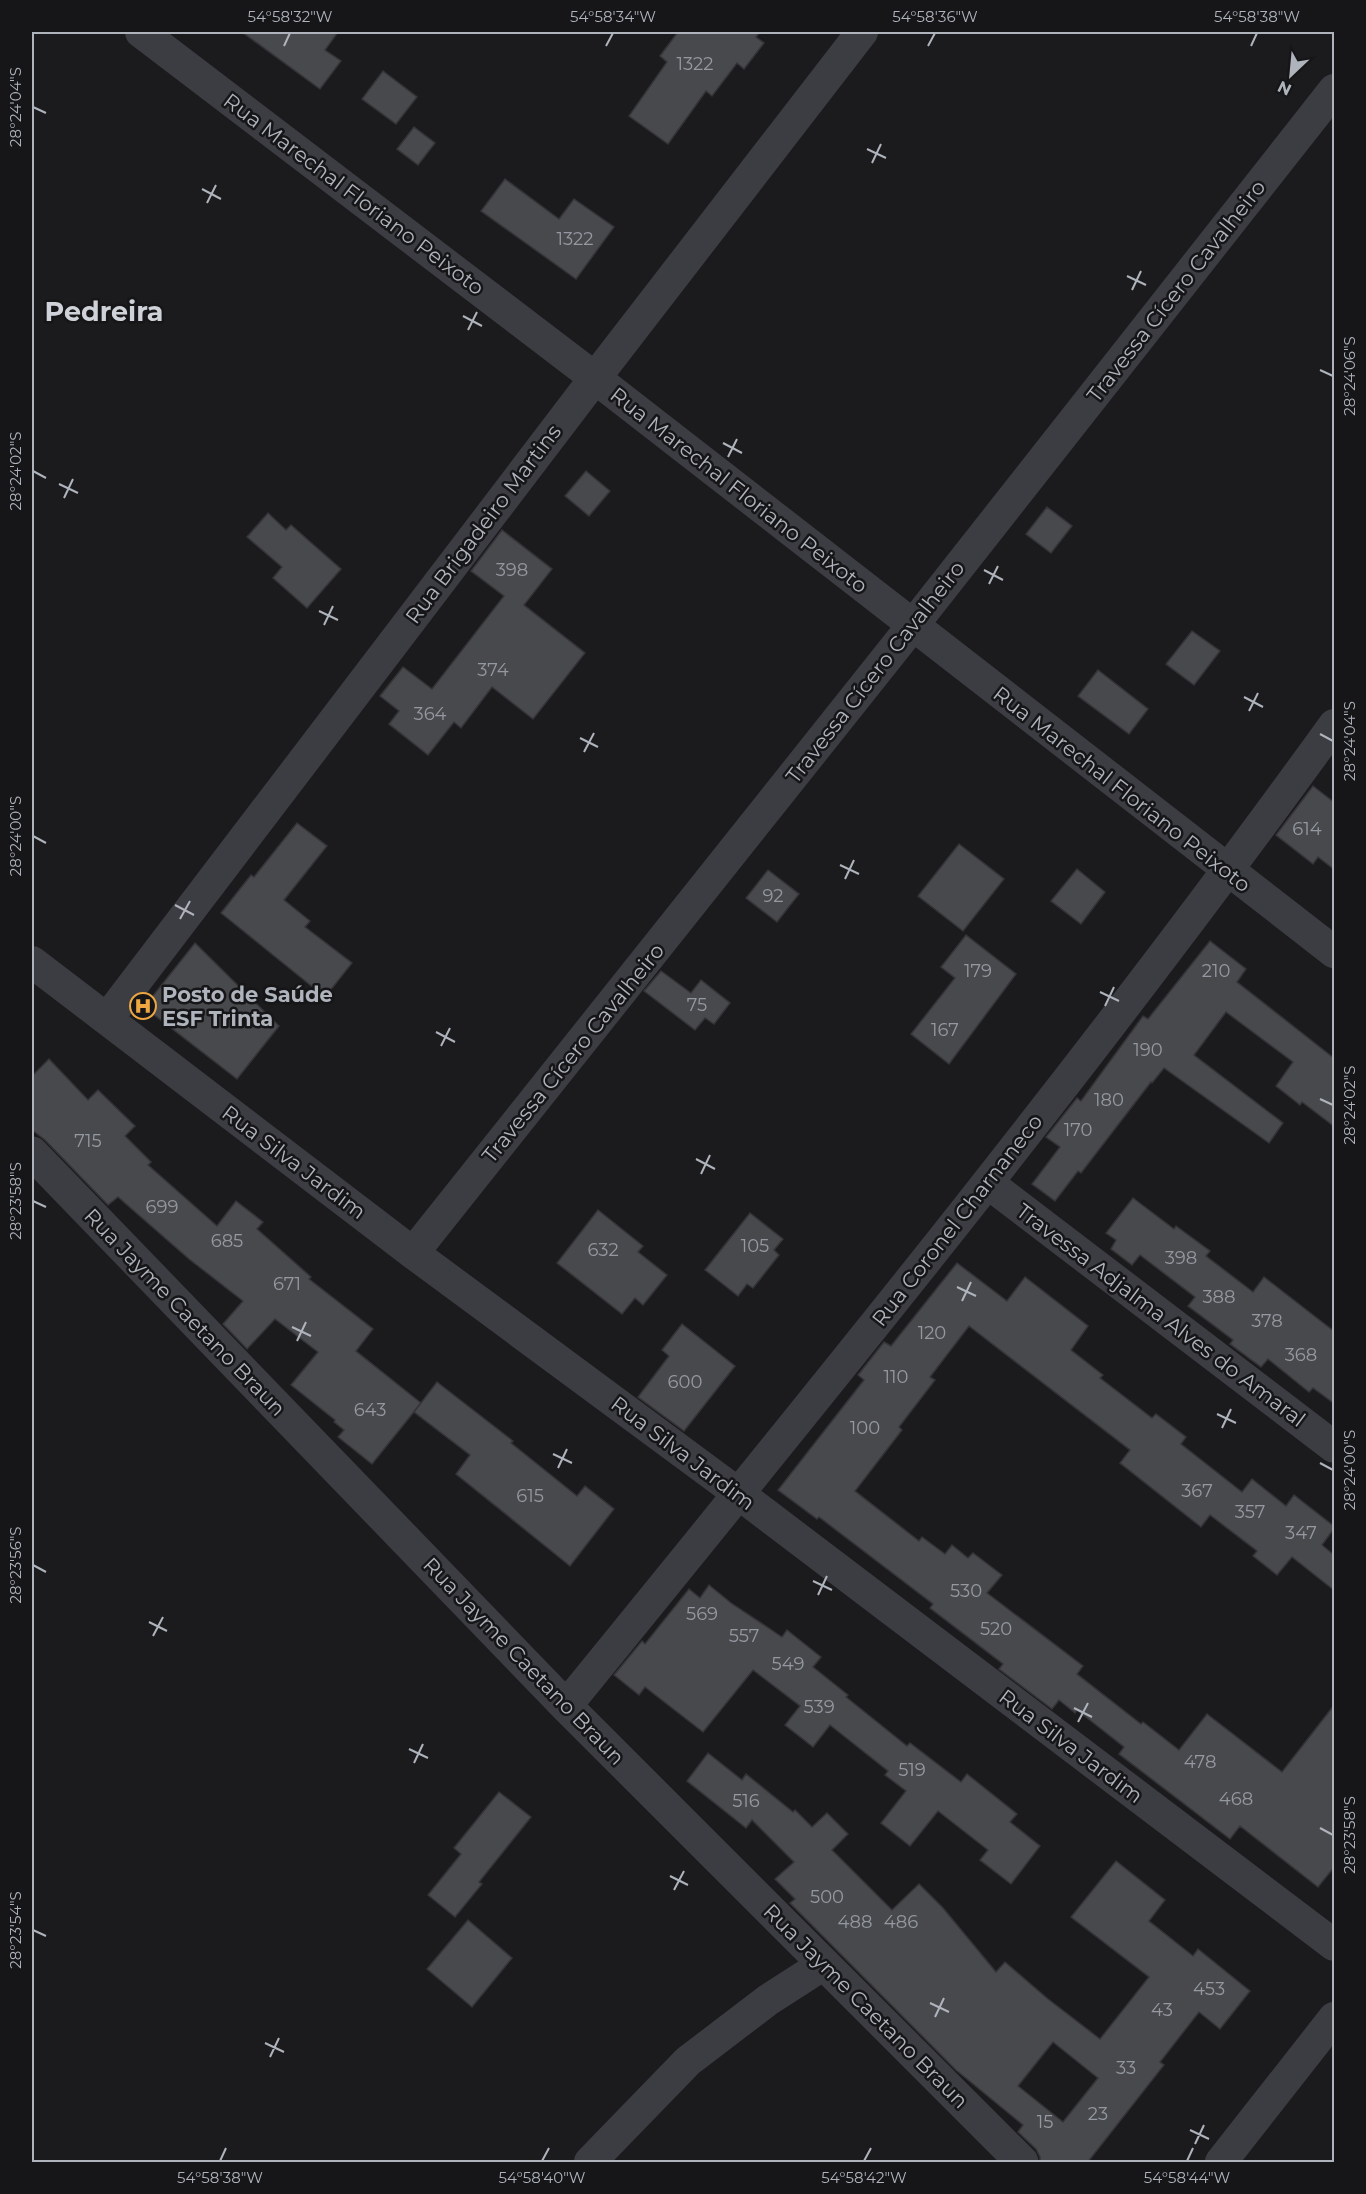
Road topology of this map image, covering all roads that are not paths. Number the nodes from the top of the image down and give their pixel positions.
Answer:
1 (141, 32) edge
2 (862, 32) edge
3 (1335, 90) edge
4 (595, 378) junction
5 (913, 625) junction
6 (1335, 725) edge
7 (1228, 872) junction
8 (1335, 952) edge
9 (32, 963) edge
10 (107, 1019) junction
11 (32, 1153) edge
12 (988, 1183) junction
13 (413, 1253) junction
14 (1335, 1447) edge
15 (739, 1494) junction
16 (566, 1706) junction
17 (1335, 1945) edge
18 (824, 1964) junction
19 (1335, 2018) edge
20 (590, 2163) edge
21 (1022, 2163) edge
22 (1221, 2163) edge

1 - 4 street, Rua Marechal Floriano Peixoto
2 - 4 street, Rua Brigadeiro Martins
3 - 5 street, Travessa Cícero Cavalheiro
4 - 5 street, Rua Marechal Floriano Peixoto
4 - 10 street, Rua Brigadeiro Martins
5 - 7 street, Rua Marechal Floriano Peixoto
5 - 13 street, Travessa Cícero Cavalheiro
6 - 7 street, Rua Coronel Charnaneco
7 - 8 street, Rua Marechal Floriano Peixoto
7 - 12 street, Rua Coronel Charnaneco
9 - 10 street, Rua Silva Jardim
10 - 13 street, Rua Silva Jardim
11 - 16 street, Rua Jayme Caetano Braun
12 - 14 street, Travessa Adjalma Alves do Amaral
12 - 15 street, Rua Coronel Charnaneco
13 - 15 street, Rua Silva Jardim
15 - 16 street, Rua Coronel Charnaneco
15 - 17 street, Rua Silva Jardim
16 - 18 street, Rua Jayme Caetano Braun
18 - 20 street
18 - 21 street, Rua Jayme Caetano Braun
19 - 22 street

